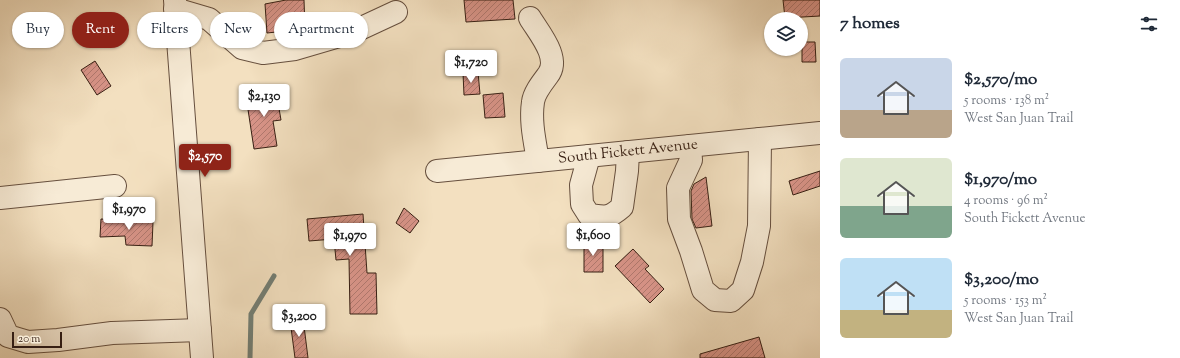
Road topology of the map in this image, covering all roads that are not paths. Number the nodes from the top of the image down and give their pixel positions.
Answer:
1 (175, 4) edge
2 (396, 12) dead end
3 (530, 18) dead end
4 (820, 133) edge
5 (760, 139) junction
6 (690, 146) junction
7 (628, 152) junction
8 (589, 156) junction
9 (538, 161) junction
10 (437, 171) dead end
11 (115, 186) dead end
12 (0, 198) edge
13 (0, 319) edge
14 (200, 330) junction
15 (202, 358) edge

1 - 2 street
1 - 14 street
3 - 9 street
4 - 5 street, South Fickett Avenue
5 - 6 street, South Fickett Avenue
5 - 6 street
6 - 7 street, South Fickett Avenue
7 - 8 street, South Fickett Avenue
7 - 8 street
8 - 9 street, South Fickett Avenue
9 - 10 street, South Fickett Avenue
11 - 12 street
13 - 14 street
14 - 15 street

